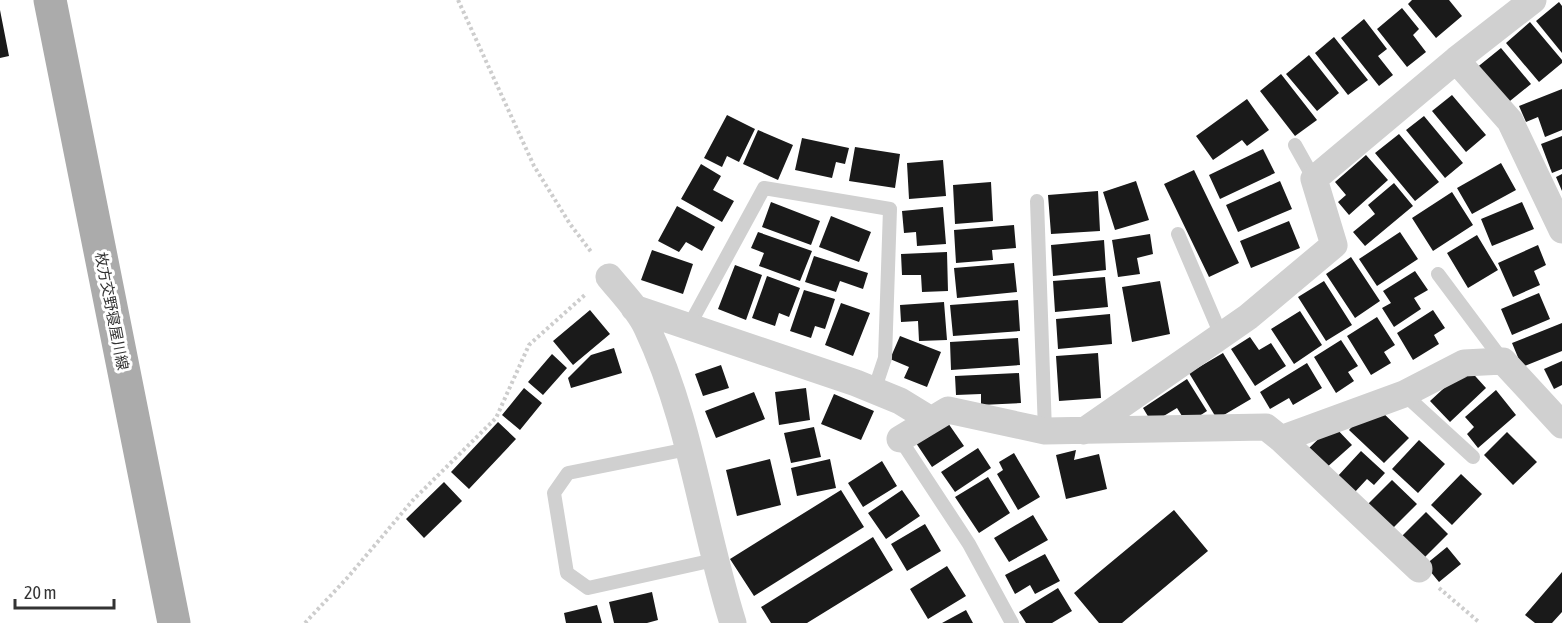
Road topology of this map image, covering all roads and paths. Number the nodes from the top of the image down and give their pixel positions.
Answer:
1 (50, 0) edge
2 (458, 0) edge
3 (1533, 0) edge
4 (1456, 60) junction
5 (1295, 145) dead end
6 (1314, 179) junction
7 (1037, 201) dead end
8 (1562, 230) edge
9 (1178, 234) dead end
10 (1438, 274) dead end
11 (609, 276) junction
12 (634, 308) junction
13 (689, 326) junction
14 (1221, 335) junction
15 (1503, 361) junction
16 (874, 391) junction
17 (1404, 394) junction
18 (931, 420) junction
19 (1562, 425) edge
20 (1045, 431) junction
21 (1084, 431) junction
22 (900, 439) joint
23 (1281, 439) junction
24 (688, 448) junction
25 (1473, 457) dead end
26 (714, 560) junction
27 (1419, 569) joint
28 (174, 623) edge
29 (305, 623) edge
30 (733, 623) edge
31 (1012, 623) edge
32 (1480, 623) edge

1 - 28 main road, 枚方交野寝屋川線
2 - 11 path
3 - 4 street
4 - 6 street
4 - 8 street
5 - 6 lane
6 - 14 street
7 - 20 lane
9 - 14 lane
10 - 15 lane
11 - 12 street
11 - 29 path
12 - 13 street
12 - 24 street
13 - 16 street
13 - 16 lane
14 - 21 street
15 - 17 street
15 - 19 street
16 - 18 street
17 - 23 street
17 - 25 lane
18 - 20 street
18 - 22 street
20 - 21 street
21 - 23 street
22 - 31 lane
23 - 27 street
24 - 26 street
24 - 26 lane
26 - 30 street
27 - 32 path

